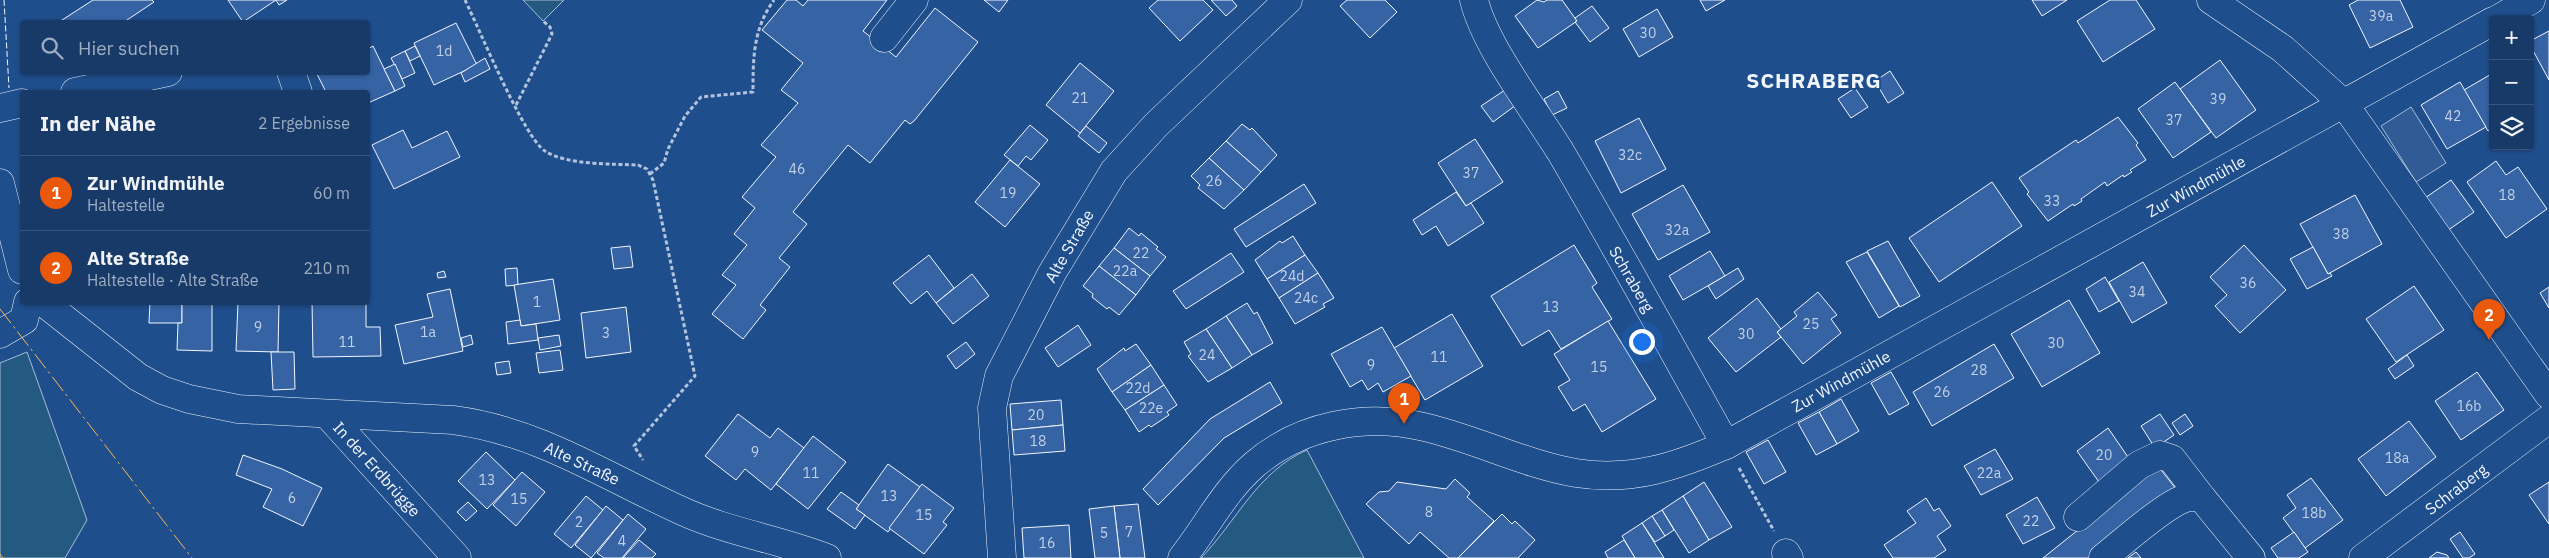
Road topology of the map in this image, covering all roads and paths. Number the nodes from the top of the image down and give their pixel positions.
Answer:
1 (465, 0) edge
2 (774, 0) edge
3 (914, 0) edge
4 (1288, 0) edge
5 (1474, 0) edge
6 (2211, 0) edge
7 (2531, 0) edge
8 (2505, 15) edge
9 (543, 21) dead end
10 (2489, 23) edge
11 (884, 38) dead end
12 (154, 75) edge
13 (292, 75) edge
14 (84, 90) edge
15 (297, 90) edge
16 (20, 103) edge
17 (2344, 104) junction
18 (516, 105) junction
19 (0, 108) edge
20 (650, 174) junction
21 (0, 183) edge
22 (20, 262) edge
23 (27, 305) edge
24 (47, 305) edge
25 (0, 334) edge
26 (2549, 395) edge
27 (326, 414) junction
28 (2549, 419) edge
29 (1726, 445) junction
30 (645, 462) dead end
31 (2202, 498) junction
32 (2078, 517) dead end
33 (1788, 555) edge
34 (457, 558) edge
35 (828, 558) edge
36 (1002, 558) edge
37 (1182, 558) edge
38 (2103, 558) edge
39 (2251, 558) edge
40 (2362, 558) edge

1 - 18 path
2 - 20 path
3 - 11 street
4 - 36 street, Alte Straße
5 - 29 street, Schraberg
6 - 17 street
7 - 8 street
9 - 18 path
10 - 17 street, Zur Windmühle
12 - 14 street
13 - 15 street
16 - 19 street
17 - 26 street
17 - 29 street, Zur Windmühle
18 - 20 path
20 - 30 path
21 - 22 street
23 - 25 street
24 - 27 street, In der Erdbrügge
27 - 34 street, In der Erdbrügge
27 - 35 street, Alte Straße
28 - 40 street, Schraberg
29 - 33 path
29 - 37 street, Zur Windmühle
31 - 32 street
31 - 38 street
31 - 39 street

